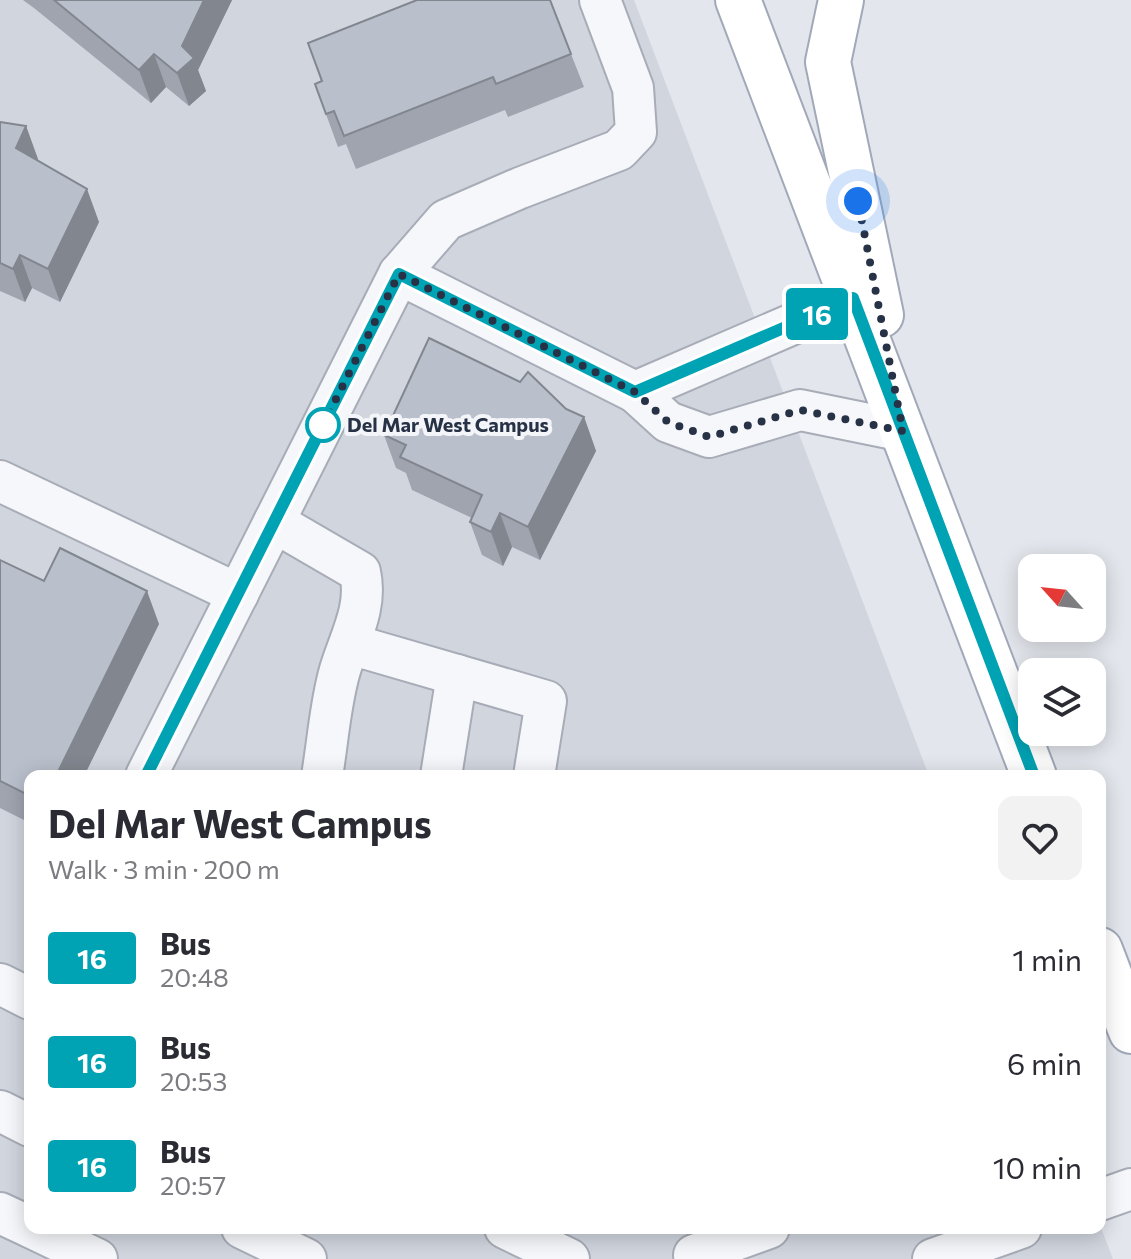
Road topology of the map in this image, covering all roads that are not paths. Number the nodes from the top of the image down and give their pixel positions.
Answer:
1 (600, 0) edge
2 (738, 0) edge
3 (841, 0) edge
4 (399, 274) junction
5 (853, 298) junction
6 (635, 392) junction
7 (903, 431) junction
8 (0, 481) edge
9 (274, 522) junction
10 (238, 594) junction
11 (350, 644) junction
12 (457, 675) junction
13 (149, 770) edge
14 (323, 770) edge
15 (442, 770) edge
16 (535, 770) edge
17 (1032, 770) edge
18 (1106, 966) edge
19 (0, 984) edge
20 (24, 996) edge
21 (1131, 1031) edge
22 (0, 1111) edge
23 (24, 1123) edge
24 (1131, 1189) edge
25 (1106, 1198) edge
26 (0, 1213) edge
27 (24, 1225) edge
28 (44, 1234) edge
29 (261, 1234) edge
30 (517, 1234) edge
31 (744, 1234) edge
32 (1004, 1234) edge
33 (295, 1245) edge
34 (691, 1247) edge
35 (97, 1259) edge
36 (569, 1259) edge
37 (933, 1259) edge

1 - 4 lane
2 - 5 main road
3 - 7 main road
4 - 6 lane
4 - 9 lane
5 - 6 lane
5 - 7 main road
6 - 7 lane
7 - 17 main road
8 - 10 lane
9 - 10 lane
9 - 11 lane
10 - 13 lane
11 - 12 lane
11 - 14 lane
12 - 15 lane
12 - 16 lane
18 - 21 main road
19 - 20 lane
22 - 23 lane
24 - 25 lane
26 - 27 lane
28 - 35 lane
29 - 33 lane
30 - 36 lane
31 - 34 lane
32 - 37 lane

